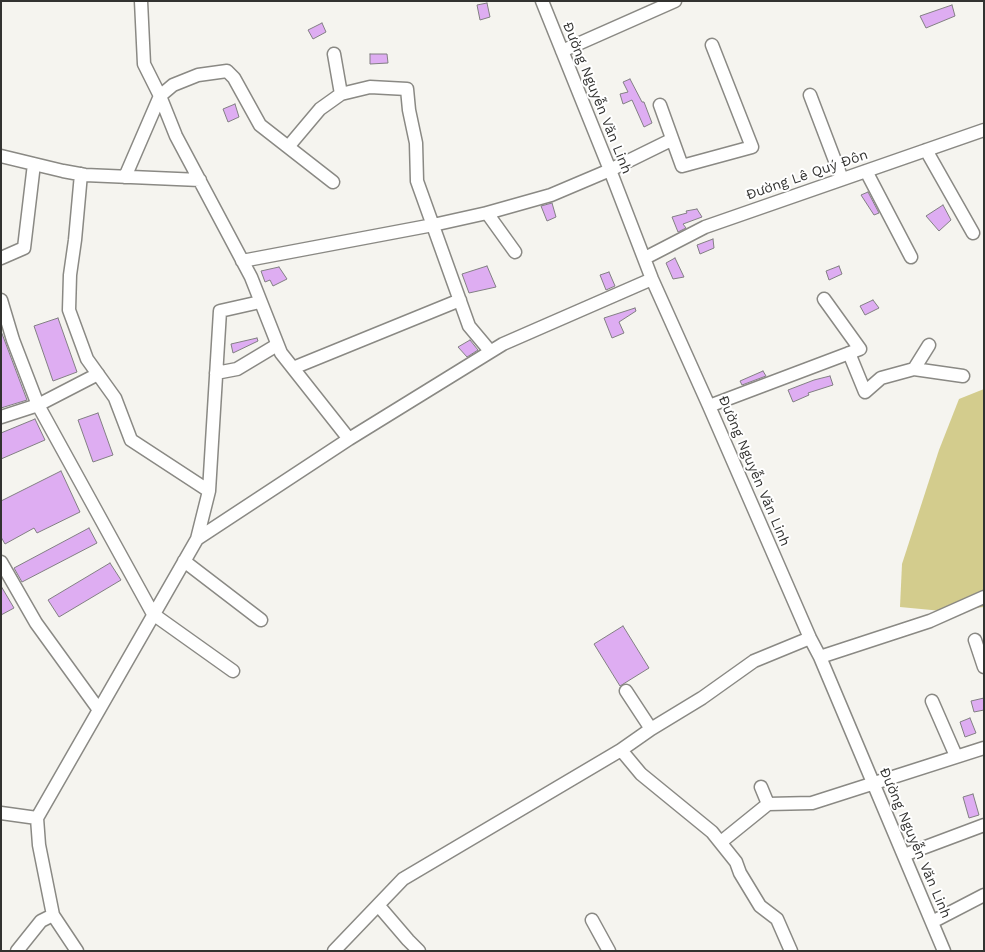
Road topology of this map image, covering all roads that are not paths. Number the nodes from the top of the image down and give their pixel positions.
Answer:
1 (141, 1) edge
2 (542, 1) edge
3 (675, 1) edge
4 (712, 45) dead end
5 (562, 51) junction
6 (334, 54) dead end
7 (341, 94) junction
8 (810, 95) dead end
9 (160, 96) junction
10 (660, 105) dead end
11 (984, 130) edge
12 (671, 140) junction
13 (288, 146) junction
14 (926, 150) junction
15 (1, 156) edge
16 (34, 164) junction
17 (610, 170) junction
18 (866, 171) junction
19 (81, 174) junction
20 (125, 176) junction
21 (842, 179) junction
22 (200, 180) junction
23 (334, 182) dead end
24 (487, 213) junction
25 (433, 225) junction
26 (973, 233) dead end
27 (515, 252) dead end
28 (911, 257) dead end
29 (1, 258) edge
30 (645, 258) junction
31 (242, 261) junction
32 (652, 279) junction
33 (824, 299) dead end
34 (1, 300) edge
35 (460, 300) junction
36 (260, 302) junction
37 (278, 345) junction
38 (929, 345) dead end
39 (490, 351) junction
40 (849, 353) junction
41 (293, 368) junction
42 (914, 369) junction
43 (216, 373) junction
44 (98, 374) junction
45 (963, 376) dead end
46 (38, 405) junction
47 (709, 406) junction
48 (1, 417) edge
49 (349, 439) junction
50 (209, 491) junction
51 (197, 539) junction
52 (184, 561) junction
53 (1, 562) edge
54 (984, 597) edge
55 (154, 614) junction
56 (261, 620) dead end
57 (810, 638) junction
58 (975, 640) dead end
59 (820, 657) junction
60 (984, 667) edge
61 (233, 671) dead end
62 (626, 691) dead end
63 (932, 701) dead end
64 (99, 710) junction
65 (651, 729) junction
66 (984, 748) edge
67 (621, 750) junction
68 (956, 756) junction
69 (874, 784) junction
70 (761, 787) dead end
71 (768, 804) junction
72 (1, 813) edge
73 (37, 818) junction
74 (984, 825) edge
75 (720, 842) junction
76 (904, 855) junction
77 (984, 895) edge
78 (378, 905) junction
79 (53, 915) junction
80 (592, 920) dead end
81 (932, 922) junction
82 (17, 951) edge
83 (77, 951) edge
84 (334, 951) edge
85 (420, 951) edge
86 (609, 951) edge
87 (790, 951) edge
88 (944, 951) edge

1 - 9 street
2 - 5 street, Đường Nguyễn Văn Linh
3 - 5 street
4 - 12 street
5 - 17 street, Đường Nguyễn Văn Linh
6 - 7 street
7 - 13 street
7 - 25 street
8 - 21 street
9 - 13 street
9 - 20 street
9 - 22 street
10 - 12 street
11 - 14 street, Đường Lê Quý Đôn
12 - 17 street
13 - 23 street
14 - 18 street, Đường Lê Quý Đôn
14 - 26 street
15 - 16 street
16 - 19 street
16 - 29 street
17 - 24 street
17 - 30 street, Đường Nguyễn Văn Linh
18 - 21 street, Đường Lê Quý Đôn
18 - 28 street
19 - 20 street
19 - 44 street
20 - 22 street
21 - 30 street, Đường Lê Quý Đôn
22 - 31 street
24 - 25 street
24 - 27 street
25 - 31 street
25 - 35 street
30 - 32 street, Đường Nguyễn Văn Linh
31 - 36 street
32 - 39 street
32 - 47 street, Đường Nguyễn Văn Linh
33 - 40 street
34 - 46 street
35 - 39 street
35 - 41 street
36 - 37 street
36 - 43 street
37 - 41 street
37 - 43 street
38 - 42 street
39 - 49 street
40 - 42 street
40 - 47 street
41 - 49 street
42 - 45 street
43 - 50 street
44 - 46 street
44 - 50 street
46 - 48 street
46 - 55 street
47 - 57 street, Đường Nguyễn Văn Linh
49 - 51 street
50 - 51 street
51 - 52 street
52 - 55 street
52 - 56 street
53 - 64 street
54 - 59 street
55 - 61 street
55 - 64 street
57 - 59 street, Đường Nguyễn Văn Linh
57 - 65 street
58 - 60 street
59 - 69 street, Đường Nguyễn Văn Linh
62 - 65 street
63 - 68 street
64 - 73 street
65 - 67 street
66 - 68 street
67 - 75 street
67 - 78 street
68 - 69 street
69 - 71 street
69 - 76 street, Đường Nguyễn Văn Linh
70 - 71 street
71 - 75 street
72 - 73 street
73 - 79 street
74 - 76 street
75 - 87 street
76 - 81 street, Đường Nguyễn Văn Linh
77 - 81 street
78 - 84 street
78 - 85 street
79 - 82 street
79 - 83 street
80 - 86 street
81 - 88 street, Đường Nguyễn Văn Linh

